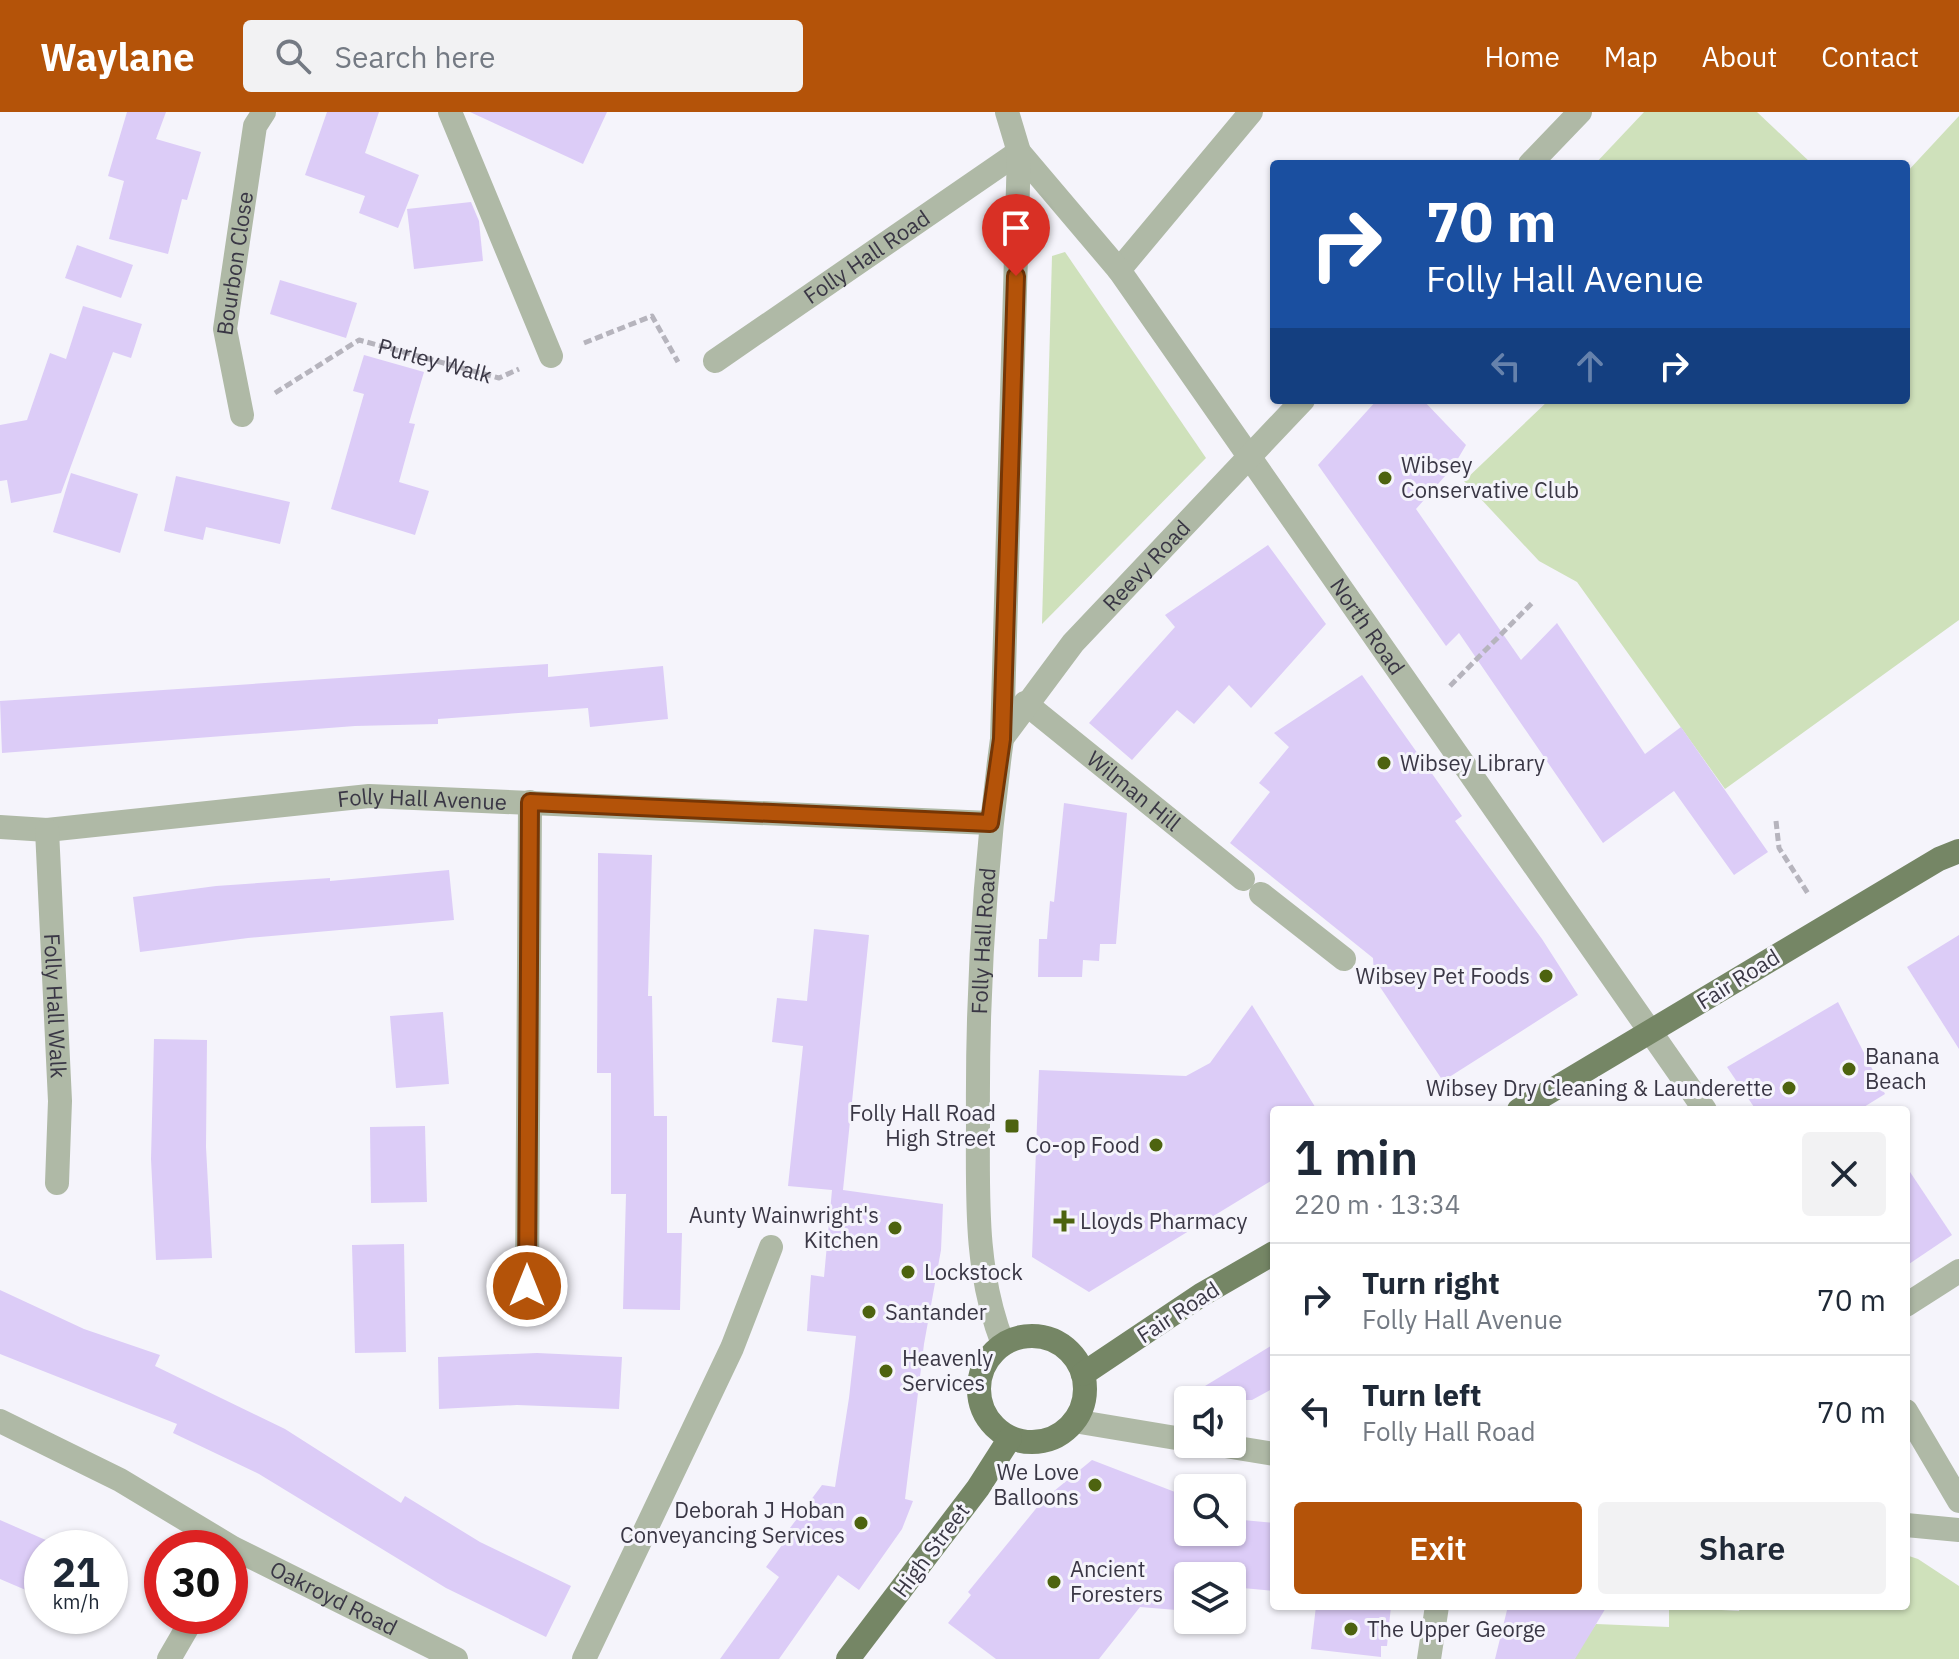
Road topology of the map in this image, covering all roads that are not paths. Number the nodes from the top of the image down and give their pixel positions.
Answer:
1 (264, 112) edge
2 (450, 112) edge
3 (1007, 112) edge
4 (1251, 112) edge
5 (1580, 112) edge
6 (1019, 152) junction
7 (1534, 160) edge
8 (1119, 270) junction
9 (551, 356) road end
10 (715, 361) road end
11 (1299, 404) edge
12 (242, 415) road end
13 (1248, 457) junction
14 (1025, 703) junction
15 (1002, 739) junction
16 (530, 802) junction
17 (990, 823) junction
18 (0, 827) edge
19 (47, 830) junction
20 (1959, 851) edge
21 (1344, 959) dead end
22 (1651, 1033) junction
23 (1526, 1106) edge
24 (1702, 1106) edge
25 (57, 1183) dead end
26 (771, 1247) dead end
27 (1270, 1255) edge
28 (1959, 1271) edge
29 (527, 1286) dead end
30 (1910, 1302) edge
31 (1003, 1344) junction
32 (1083, 1374) junction
33 (1910, 1418) edge
34 (0, 1421) edge
35 (1074, 1421) junction
36 (1010, 1438) junction
37 (1174, 1438) edge
38 (1246, 1449) edge
39 (1270, 1453) edge
40 (1959, 1501) edge
41 (1910, 1525) edge
42 (199, 1530) edge
43 (1959, 1530) edge
44 (248, 1559) edge
45 (1436, 1610) edge
46 (184, 1634) edge
47 (169, 1659) edge
48 (456, 1659) edge
49 (584, 1659) edge
50 (848, 1659) edge
51 (1429, 1659) edge

1 - 12 street, Bourbon Close
2 - 9 street
3 - 6 street, Folly Hall Road
4 - 8 street
5 - 7 street
6 - 8 street, North Road
6 - 10 street, Folly Hall Road
6 - 15 street, Folly Hall Road
8 - 13 street, North Road
11 - 13 street, Reevy Road
13 - 14 street, Reevy Road
13 - 22 street, North Road
14 - 15 street, Reevy Road
14 - 21 street, Wilman Hill
15 - 17 street, Folly Hall Road
16 - 17 street, Folly Hall Avenue
16 - 19 street, Folly Hall Avenue
16 - 29 street
17 - 31 street, Folly Hall Road
18 - 19 street, Folly Hall Avenue
19 - 25 street, Folly Hall Walk
20 - 22 main road, Fair Road
22 - 23 main road, Fair Road
22 - 24 street, North Road
26 - 49 street
27 - 32 main road, Fair Road
28 - 30 street
31 - 32 main road
31 - 36 main road
32 - 35 main road
33 - 40 street
34 - 42 street, Oakroyd Road
35 - 36 main road
35 - 37 street
36 - 50 main road, High Street
38 - 39 street
41 - 43 street
44 - 48 street, Oakroyd Road
45 - 51 street
46 - 47 street

